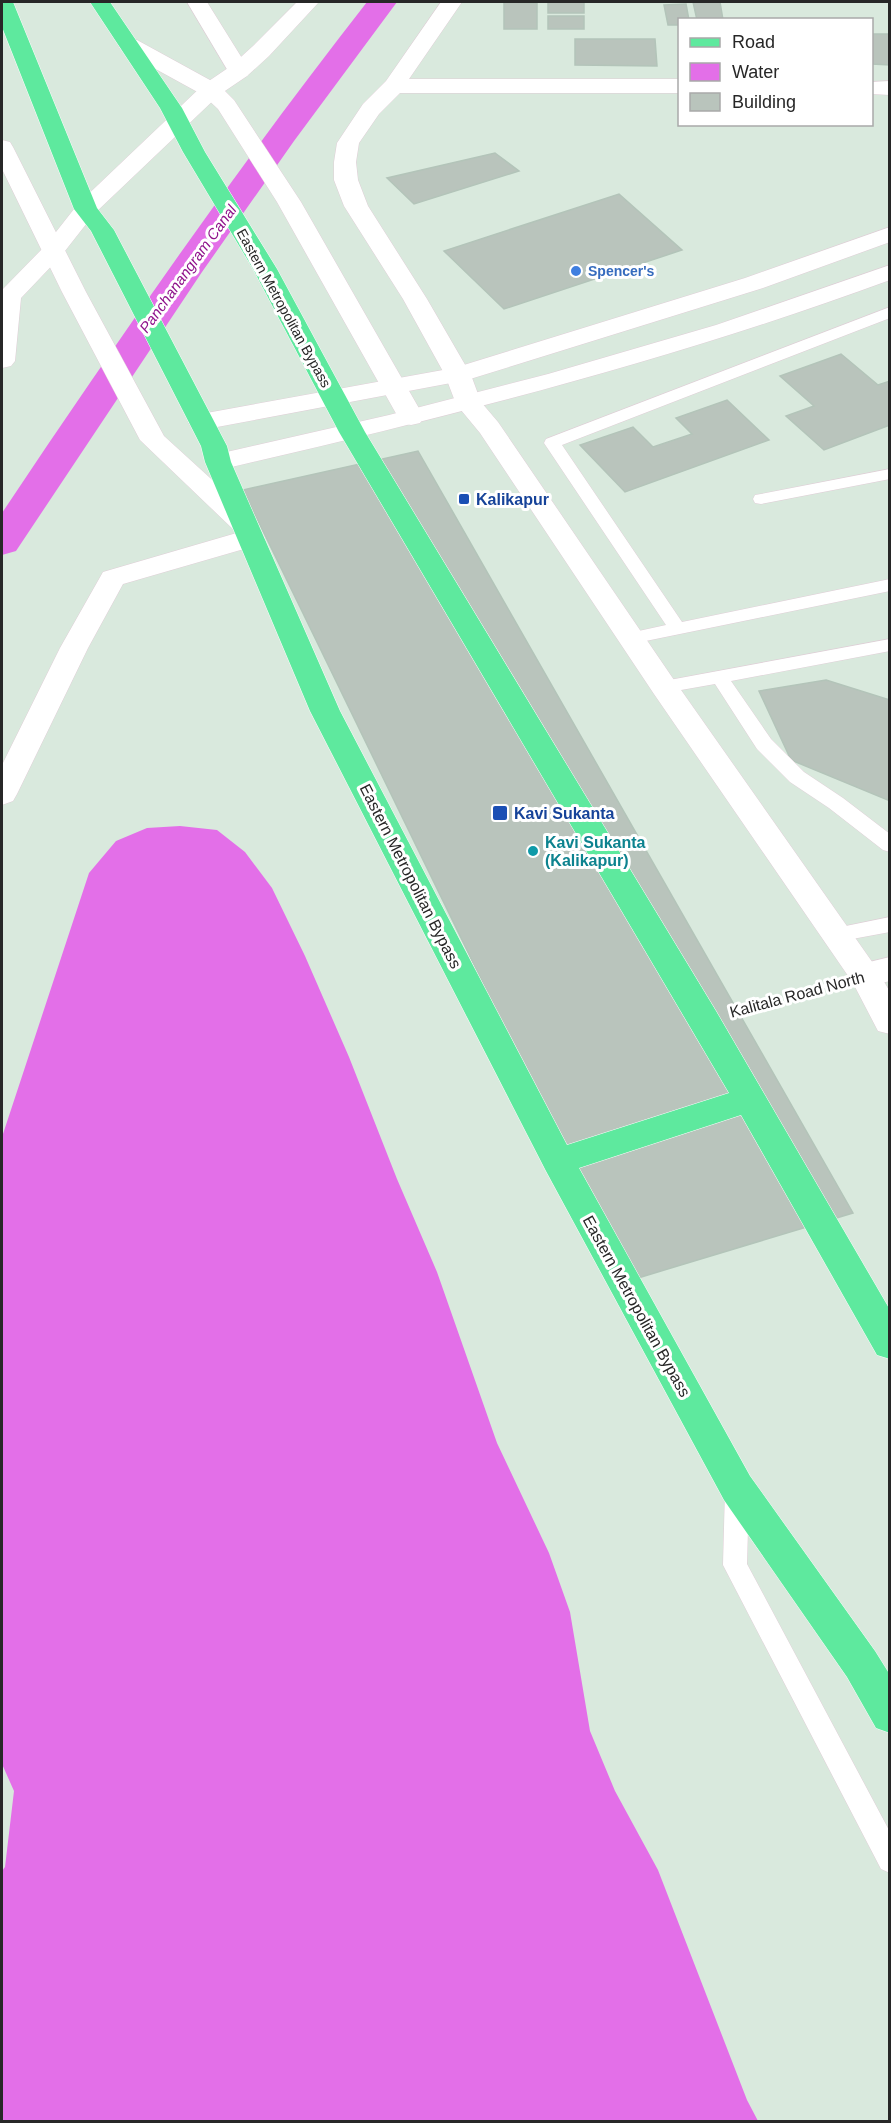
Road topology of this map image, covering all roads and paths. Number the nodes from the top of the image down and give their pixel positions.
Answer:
1 (2, 2) edge
2 (100, 2) edge
3 (197, 2) edge
4 (308, 2) edge
5 (451, 2) edge
6 (129, 45) junction
7 (239, 71) junction
8 (394, 86) junction
9 (678, 86) edge
10 (873, 88) edge
11 (890, 88) edge
12 (218, 98) junction
13 (177, 124) junction
14 (2, 147) edge
15 (86, 209) junction
16 (890, 234) edge
17 (53, 251) junction
18 (890, 272) edge
19 (5, 301) edge
20 (890, 312) edge
21 (2, 361) edge
22 (458, 375) junction
23 (393, 386) junction
24 (334, 397) junction
25 (469, 404) junction
26 (411, 417) junction
27 (201, 422) junction
28 (352, 432) junction
29 (218, 462) junction
30 (890, 474) edge
31 (761, 499) dead end
32 (248, 531) junction
33 (890, 585) edge
34 (677, 628) junction
35 (631, 638) junction
36 (890, 645) edge
37 (719, 676) junction
38 (664, 687) junction
39 (2, 794) edge
40 (890, 845) edge
41 (890, 924) edge
42 (836, 935) junction
43 (877, 972) edge
44 (704, 1020) junction
45 (890, 1022) edge
46 (748, 1100) junction
47 (558, 1161) junction
48 (890, 1344) edge
49 (737, 1488) junction
50 (890, 1714) edge
51 (890, 1860) edge

1 - 15 main road, Eastern Metropolitan Bypass
2 - 6 main road, Eastern Metropolitan Bypass
3 - 7 street
4 - 7 street
5 - 8 street
6 - 12 street
6 - 13 main road, Eastern Metropolitan Bypass
7 - 12 street
8 - 9 street
8 - 22 street
10 - 11 street
12 - 13 street
12 - 23 street
13 - 15 street
13 - 24 main road, Eastern Metropolitan Bypass
14 - 17 street
15 - 17 street
15 - 27 main road, Eastern Metropolitan Bypass
16 - 22 street
17 - 19 street
17 - 32 street
18 - 25 street
19 - 21 street
20 - 34 lane
22 - 23 street
22 - 25 street
23 - 24 street
23 - 26 street
24 - 27 street
24 - 28 main road, Eastern Metropolitan Bypass
25 - 26 street
25 - 35 street
26 - 28 street
27 - 29 main road, Eastern Metropolitan Bypass
28 - 29 street
28 - 44 main road, Eastern Metropolitan Bypass
29 - 32 main road, Eastern Metropolitan Bypass
30 - 31 lane
32 - 39 street
32 - 47 main road, Eastern Metropolitan Bypass
33 - 34 lane
34 - 35 lane
35 - 38 street
36 - 37 lane
37 - 38 lane
37 - 40 lane
38 - 42 street
41 - 42 lane
42 - 43 street
43 - 44 path, Kalitala Road North
43 - 45 street
44 - 46 main road, Eastern Metropolitan Bypass
46 - 47 main road
46 - 48 main road, Eastern Metropolitan Bypass
47 - 49 main road, Eastern Metropolitan Bypass
49 - 50 main road, Eastern Metropolitan Bypass
49 - 51 lane

